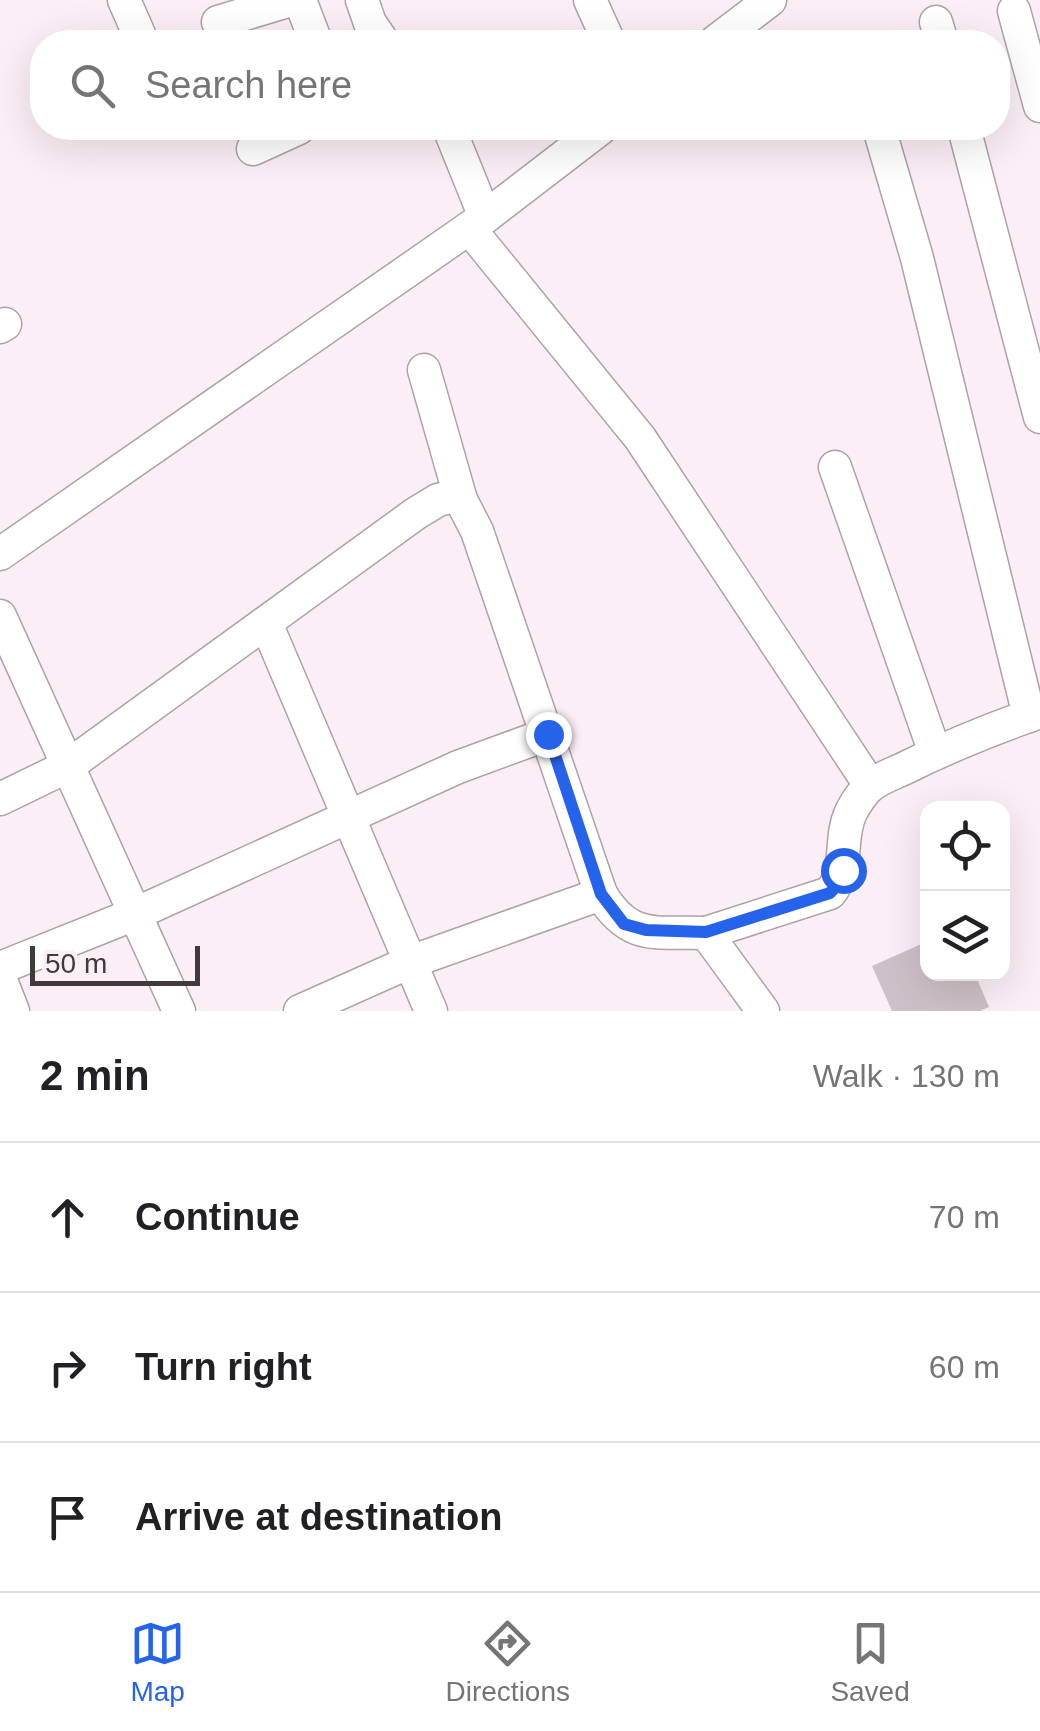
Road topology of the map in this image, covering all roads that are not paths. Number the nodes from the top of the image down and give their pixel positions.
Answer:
1 (124, 0) edge
2 (292, 0) edge
3 (300, 0) edge
4 (362, 0) edge
5 (590, 0) edge
6 (770, 0) edge
7 (1014, 12) dead end
8 (218, 22) edge
9 (137, 30) edge
10 (311, 30) edge
11 (375, 30) edge
12 (603, 30) edge
13 (731, 30) edge
14 (1040, 106) edge
15 (273, 140) edge
16 (453, 140) edge
17 (585, 140) edge
18 (883, 140) edge
19 (967, 140) edge
20 (253, 149) dead end
21 (477, 222) junction
22 (424, 370) dead end
23 (1040, 418) edge
24 (835, 467) dead end
25 (461, 500) junction
26 (0, 554) edge
27 (0, 616) edge
28 (266, 623) junction
29 (1034, 714) edge
30 (548, 734) junction
31 (935, 753) junction
32 (68, 766) junction
33 (870, 785) junction
34 (0, 799) edge
35 (348, 818) junction
36 (601, 894) junction
37 (135, 914) junction
38 (706, 932) junction
39 (410, 962) junction
40 (0, 968) edge
41 (0, 978) edge
42 (14, 1011) edge
43 (179, 1011) edge
44 (300, 1011) edge
45 (431, 1011) edge
46 (764, 1011) edge

1 - 9 street
2 - 8 street
3 - 10 street
4 - 11 street
5 - 12 street
6 - 13 street
7 - 14 street
15 - 20 street
16 - 21 street
17 - 21 street
18 - 29 street
19 - 23 street
21 - 26 street
21 - 33 street
22 - 25 street
24 - 31 street
25 - 28 street
25 - 30 street
27 - 32 street
28 - 32 street
28 - 35 street
29 - 31 street
30 - 35 street
30 - 36 street
31 - 33 street
32 - 34 street
32 - 37 street
33 - 38 street
35 - 37 street
35 - 39 street
36 - 38 street
36 - 39 street
37 - 40 street
37 - 43 street
38 - 46 street
39 - 44 street
39 - 45 street
41 - 42 street

